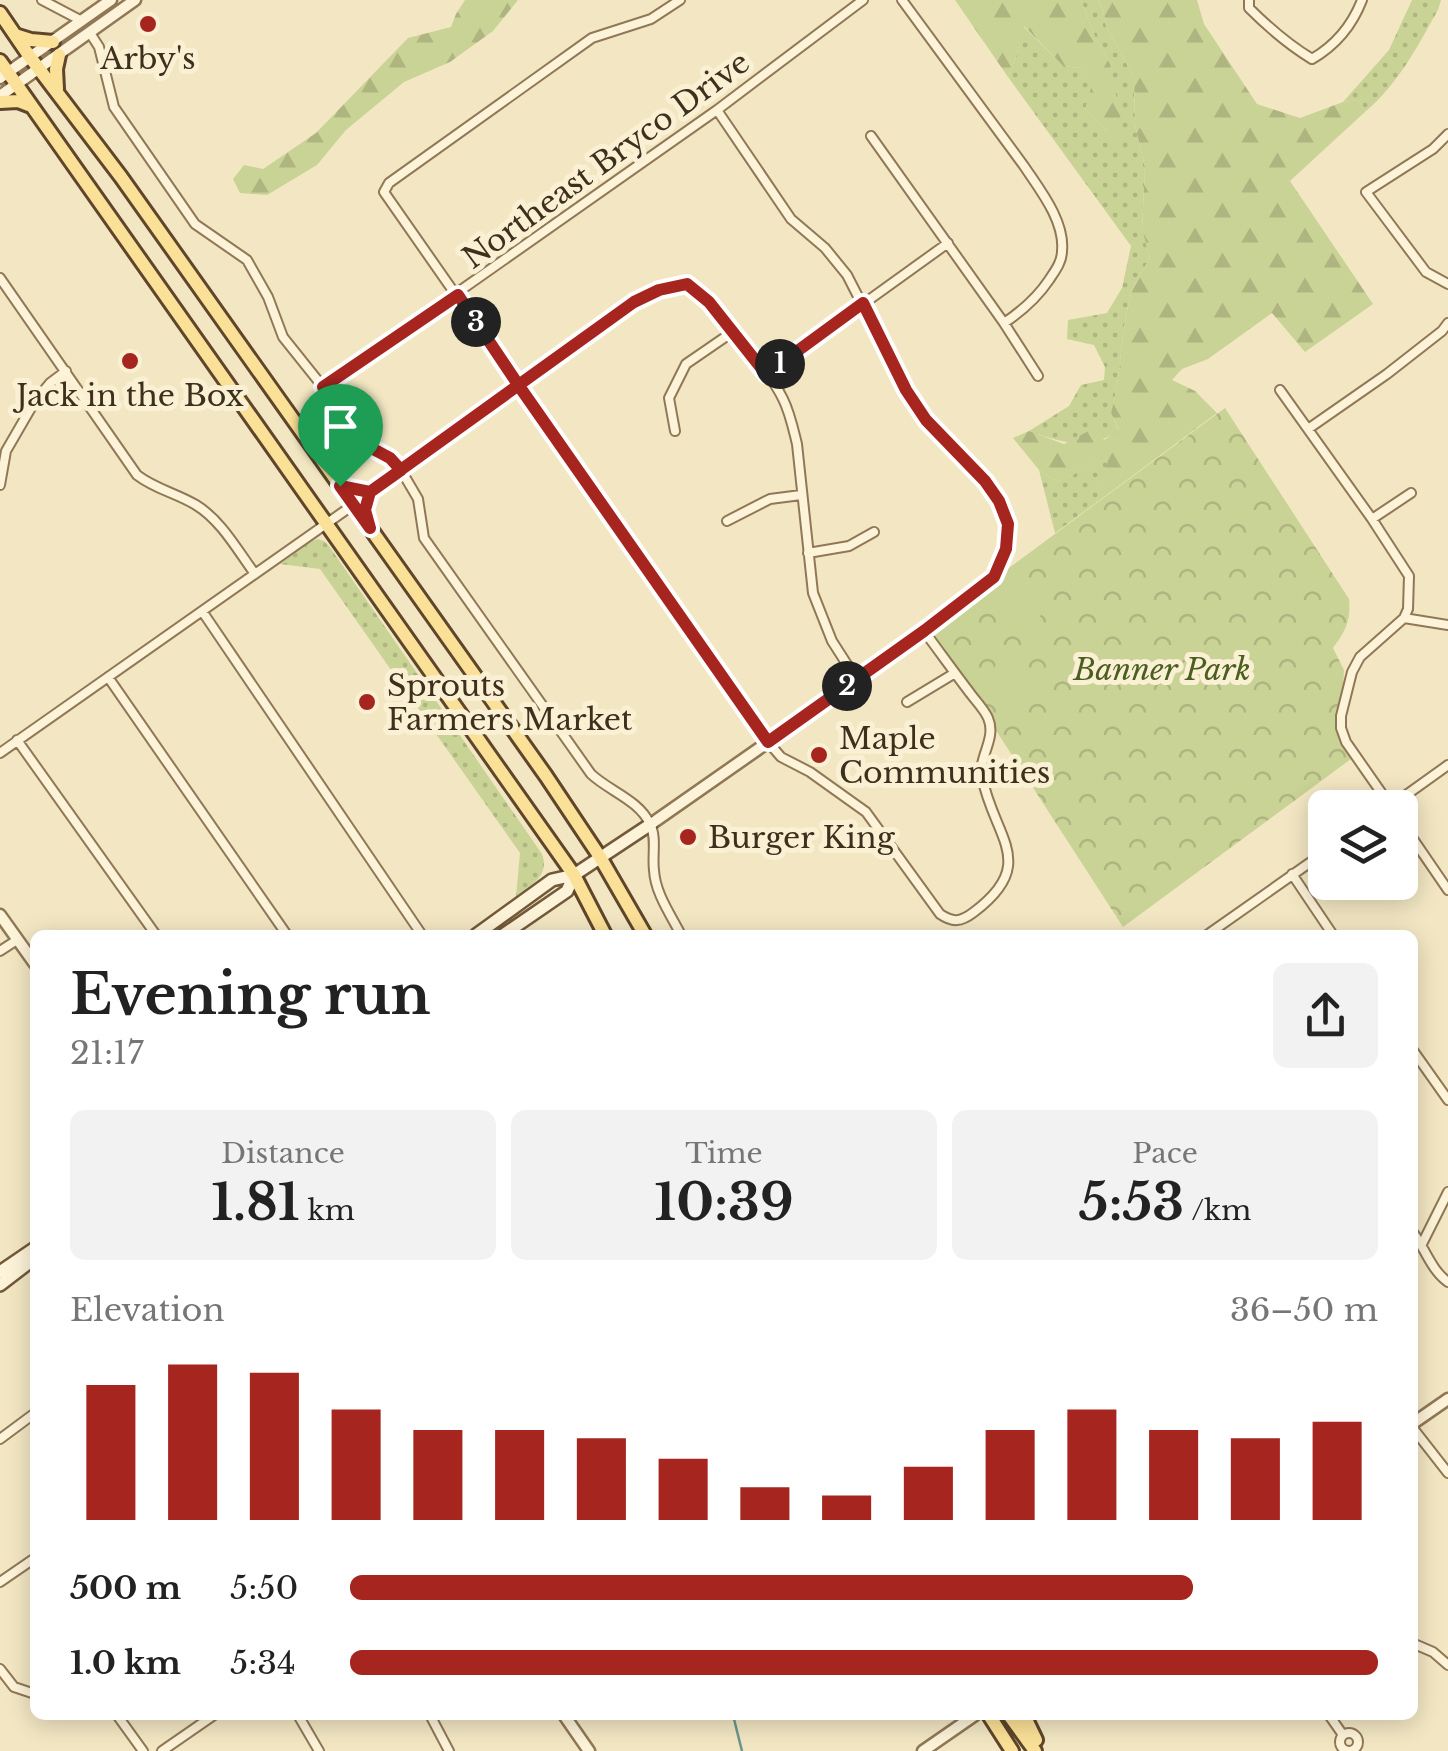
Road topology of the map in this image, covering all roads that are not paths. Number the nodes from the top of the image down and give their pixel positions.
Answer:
1 (42, 0) edge
2 (111, 0) edge
3 (135, 0) edge
4 (680, 0) edge
5 (864, 0) edge
6 (902, 0) edge
7 (1250, 0) edge
8 (1362, 0) edge
9 (0, 13) edge
10 (82, 21) junction
11 (90, 33) junction
12 (15, 35) junction
13 (56, 48) junction
14 (34, 63) junction
15 (6, 74) edge
16 (57, 92) junction
17 (0, 99) edge
18 (33, 107) junction
19 (717, 110) junction
20 (1448, 134) edge
21 (871, 136) dead end
22 (948, 244) junction
23 (0, 278) edge
24 (1448, 284) edge
25 (458, 295) junction
26 (863, 303) junction
27 (1004, 322) junction
28 (1448, 324) edge
29 (734, 331) junction
30 (66, 371) junction
31 (766, 374) junction
32 (1038, 376) dead end
33 (519, 386) junction
34 (323, 387) junction
35 (1280, 390) dead end
36 (1308, 430) junction
37 (675, 431) dead end
38 (401, 470) junction
39 (0, 486) edge
40 (340, 486) junction
41 (370, 492) junction
42 (1411, 493) dead end
43 (800, 495) junction
44 (354, 505) junction
45 (1372, 519) junction
46 (727, 522) dead end
47 (327, 524) junction
48 (370, 528) junction
49 (874, 532) dead end
50 (808, 553) junction
51 (997, 570) joint
52 (255, 574) junction
53 (202, 610) junction
54 (1404, 618) junction
55 (1448, 626) edge
56 (924, 631) junction
57 (955, 673) junction
58 (108, 677) junction
59 (857, 680) junction
60 (907, 702) dead end
61 (17, 740) junction
62 (768, 742) junction
63 (0, 753) edge
64 (1448, 765) edge
65 (981, 774) junction
66 (959, 780) dead end
67 (1378, 790) edge
68 (1413, 790) edge
69 (651, 824) junction
70 (1418, 846) edge
71 (600, 857) junction
72 (1308, 863) edge
73 (1292, 874) junction
74 (574, 876) junction
75 (1448, 890) edge
76 (0, 915) edge
77 (495, 921) junction
78 (152, 930) edge
79 (284, 930) edge
80 (419, 930) edge
81 (483, 930) edge
82 (501, 930) edge
83 (510, 930) edge
84 (603, 930) edge
85 (642, 930) edge
86 (678, 930) edge
87 (1214, 930) edge
88 (1330, 930) edge
89 (17, 940) junction
90 (0, 952) edge
91 (30, 957) edge
92 (1418, 1058) edge
93 (1448, 1100) edge
94 (1448, 1192) edge
95 (1418, 1239) edge
96 (1422, 1244) junction
97 (30, 1251) edge
98 (30, 1262) edge
99 (30, 1270) edge
100 (0, 1272) edge
101 (1448, 1282) edge
102 (0, 1288) edge
103 (1448, 1399) edge
104 (30, 1417) edge
105 (1418, 1422) edge
106 (1418, 1434) edge
107 (0, 1439) edge
108 (1448, 1474) edge
109 (30, 1561) edge
110 (0, 1582) edge
111 (1418, 1646) edge
112 (1448, 1665) edge
113 (0, 1669) edge
114 (30, 1692) edge
115 (120, 1720) edge
116 (207, 1720) edge
117 (301, 1720) edge
118 (433, 1720) edge
119 (567, 1720) edge
120 (968, 1720) edge
121 (993, 1720) edge
122 (1013, 1720) edge
123 (1026, 1720) edge
124 (1333, 1720) edge
125 (1343, 1734) dead end
126 (180, 1739) junction
127 (187, 1748) dead end
128 (142, 1751) edge
129 (162, 1751) edge
130 (319, 1751) edge
131 (449, 1751) edge
132 (589, 1751) edge
133 (923, 1751) edge
134 (1012, 1751) edge
135 (1038, 1751) edge

1 - 10 street
2 - 10 street
3 - 11 street
4 - 25 street
5 - 19 street, Northeast Bryco Drive
6 - 27 street
7 - 8 street
9 - 12 main road
10 - 13 street
11 - 13 street
11 - 34 street
12 - 13 main road
12 - 14 main road
13 - 14 street
13 - 16 main road
14 - 15 street
14 - 16 main road
15 - 17 street
15 - 18 main road
16 - 40 main road
17 - 18 main road
18 - 47 main road
19 - 25 street, Northeast Bryco Drive
19 - 26 street
20 - 24 street
21 - 22 street
22 - 26 street
22 - 27 street
23 - 30 street
25 - 33 street
25 - 34 street, Northeast Bryco Drive
26 - 31 street
26 - 51 street
27 - 32 street
28 - 36 street
29 - 31 street
29 - 33 street
29 - 37 street
30 - 39 street
30 - 52 street
31 - 43 street
33 - 38 street
33 - 62 street
34 - 38 street
35 - 36 street
36 - 45 street
38 - 41 street
38 - 69 street
40 - 41 main road
40 - 44 main road
41 - 44 street
41 - 48 main road
42 - 45 street
43 - 46 street
43 - 50 street
44 - 47 street
44 - 48 main road
45 - 54 street
47 - 52 street
47 - 74 main road
48 - 71 main road
49 - 50 street
50 - 59 street
51 - 56 street
52 - 53 street
53 - 58 street
53 - 80 street
54 - 55 street
54 - 67 street
56 - 57 street
56 - 59 street
57 - 60 street
57 - 65 street
58 - 61 street
58 - 79 street
59 - 62 street
61 - 63 street
61 - 78 street
62 - 65 street
62 - 69 street
64 - 68 street
65 - 66 street
69 - 71 main road
69 - 86 street
70 - 75 street
71 - 74 main road
71 - 85 main road
72 - 73 street
73 - 87 street
73 - 88 street
74 - 77 main road
74 - 83 main road
74 - 84 main road
76 - 89 street
77 - 81 main road
77 - 82 main road
89 - 90 street
89 - 91 street
92 - 93 street
94 - 96 street
95 - 96 street
96 - 101 street
97 - 100 main road
98 - 102 main road
99 - 102 main road
103 - 105 street
104 - 107 street
106 - 108 street
109 - 110 street
111 - 112 street
113 - 114 street
115 - 128 street
116 - 126 street
117 - 130 street
118 - 131 street
119 - 132 street
120 - 133 street
121 - 134 main road
122 - 135 main road
123 - 135 main road
124 - 125 street
126 - 127 street
126 - 129 street

